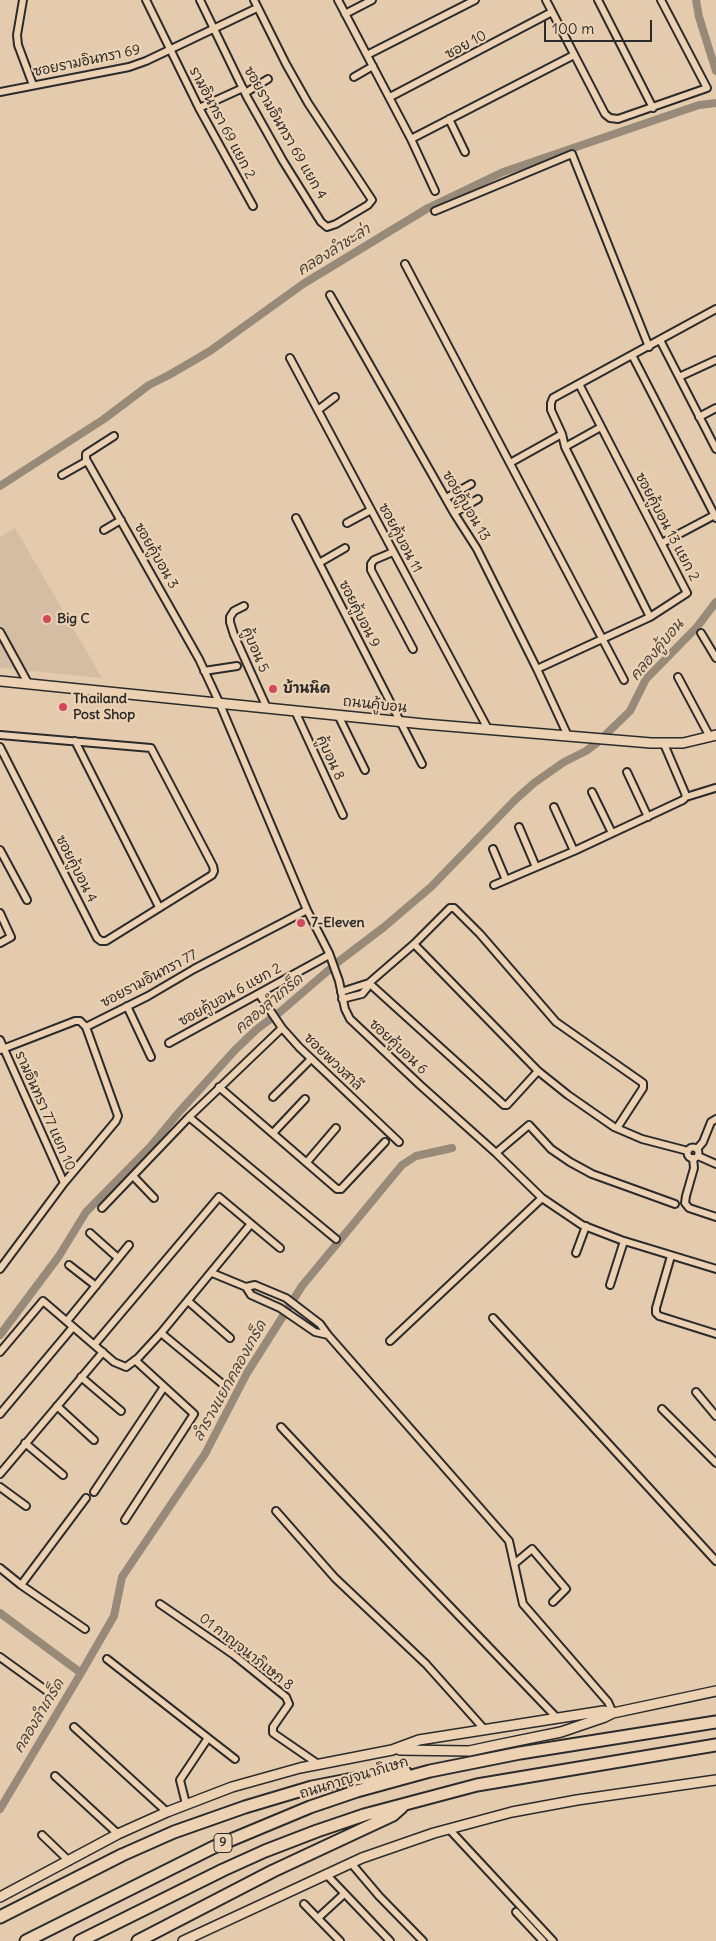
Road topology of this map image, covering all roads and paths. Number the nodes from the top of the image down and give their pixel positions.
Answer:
1 (22, 0) edge
2 (146, 0) edge
3 (200, 0) edge
4 (254, 0) edge
5 (338, 0) edge
6 (372, 0) edge
7 (475, 0) edge
8 (546, 0) edge
9 (598, 0) edge
10 (661, 0) edge
11 (258, 8) junction
12 (552, 12) junction
13 (345, 14) junction
14 (214, 29) junction
15 (170, 51) junction
16 (367, 55) junction
17 (574, 55) junction
18 (373, 66) junction
19 (354, 77) dead end
20 (268, 80) dead end
21 (33, 85) junction
22 (244, 90) junction
23 (0, 92) edge
24 (390, 98) junction
25 (199, 108) junction
26 (653, 108) junction
27 (449, 119) junction
28 (411, 139) junction
29 (465, 152) dead end
30 (435, 191) dead end
31 (253, 206) dead end
32 (435, 211) dead end
33 (405, 264) dead end
34 (330, 294) dead end
35 (716, 309) edge
36 (660, 340) junction
37 (649, 346) junction
38 (632, 355) junction
39 (290, 358) dead end
40 (716, 360) edge
41 (679, 377) junction
42 (579, 384) junction
43 (335, 397) dead end
44 (716, 408) edge
45 (318, 410) junction
46 (699, 416) junction
47 (600, 427) junction
48 (562, 434) junction
49 (114, 436) dead end
50 (565, 446) junction
51 (716, 449) edge
52 (87, 461) junction
53 (510, 463) junction
54 (62, 475) dead end
55 (471, 484) dead end
56 (446, 498) junction
57 (478, 499) dead end
58 (371, 510) junction
59 (454, 513) junction
60 (715, 516) edge
61 (296, 518) dead end
62 (121, 520) junction
63 (346, 523) dead end
64 (104, 530) dead end
65 (662, 543) junction
66 (345, 548) dead end
67 (393, 552) junction
68 (319, 563) junction
69 (244, 606) dead end
70 (650, 617) junction
71 (0, 632) edge
72 (701, 633) dead end
73 (601, 639) junction
74 (414, 649) dead end
75 (716, 658) edge
76 (237, 666) dead end
77 (537, 669) junction
78 (204, 671) junction
79 (678, 677) dead end
80 (0, 680) edge
81 (624, 680) dead end
82 (28, 683) junction
83 (219, 702) junction
84 (267, 708) junction
85 (295, 711) junction
86 (338, 715) junction
87 (401, 722) junction
88 (488, 729) junction
89 (0, 735) edge
90 (568, 736) junction
91 (713, 736) edge
92 (76, 741) junction
93 (664, 744) junction
94 (0, 746) edge
95 (422, 764) dead end
96 (364, 770) dead end
97 (627, 772) dead end
98 (714, 788) dead end
99 (592, 792) dead end
100 (686, 797) junction
101 (554, 807) dead end
102 (343, 815) dead end
103 (648, 817) junction
104 (520, 827) dead end
105 (612, 833) junction
106 (493, 849) dead end
107 (0, 850) edge
108 (574, 851) junction
109 (536, 867) junction
110 (506, 880) junction
111 (494, 885) dead end
112 (27, 900) dead end
113 (159, 907) junction
114 (307, 910) junction
115 (0, 913) edge
116 (0, 944) edge
117 (414, 944) junction
118 (329, 955) junction
119 (369, 983) junction
120 (341, 992) junction
121 (259, 994) junction
122 (342, 999) junction
123 (127, 1006) junction
124 (86, 1027) junction
125 (282, 1027) junction
126 (0, 1040) edge
127 (169, 1042) dead end
128 (2, 1049) edge
129 (152, 1057) dead end
130 (311, 1059) junction
131 (538, 1071) junction
132 (219, 1087) junction
133 (273, 1097) dead end
134 (305, 1099) dead end
135 (189, 1117) junction
136 (716, 1119) edge
137 (336, 1128) dead end
138 (617, 1128) junction
139 (273, 1133) junction
140 (385, 1142) dead end
141 (399, 1142) dead end
142 (496, 1153) junction
143 (696, 1154) junction
144 (307, 1162) junction
145 (716, 1164) edge
146 (133, 1176) junction
147 (64, 1183) junction
148 (154, 1198) dead end
149 (542, 1198) junction
150 (676, 1204) dead end
151 (102, 1208) dead end
152 (716, 1217) edge
153 (250, 1225) junction
154 (586, 1226) junction
155 (90, 1233) dead end
156 (336, 1239) dead end
157 (624, 1241) junction
158 (129, 1245) dead end
159 (280, 1248) dead end
160 (576, 1253) dead end
161 (671, 1256) junction
162 (118, 1258) junction
163 (1, 1265) edge
164 (69, 1265) dead end
165 (716, 1270) edge
166 (212, 1273) junction
167 (610, 1284) dead end
168 (96, 1286) junction
169 (246, 1287) junction
170 (188, 1302) junction
171 (493, 1318) dead end
172 (67, 1321) junction
173 (73, 1327) junction
174 (161, 1333) junction
175 (716, 1334) edge
176 (328, 1335) junction
177 (230, 1338) dead end
178 (390, 1340) dead end
179 (94, 1345) junction
180 (0, 1352) edge
181 (103, 1352) junction
182 (135, 1360) junction
183 (81, 1378) junction
184 (225, 1386) dead end
185 (164, 1387) junction
186 (696, 1392) dead end
187 (57, 1406) junction
188 (662, 1409) dead end
189 (120, 1411) dead end
190 (0, 1414) edge
191 (716, 1416) edge
192 (281, 1426) dead end
193 (94, 1440) dead end
194 (26, 1443) junction
195 (716, 1463) edge
196 (0, 1474) edge
197 (63, 1475) dead end
198 (0, 1487) edge
199 (94, 1492) dead end
200 (86, 1498) dead end
201 (26, 1506) dead end
202 (276, 1511) dead end
203 (125, 1520) dead end
204 (716, 1561) edge
205 (514, 1564) junction
206 (0, 1568) edge
207 (21, 1585) junction
208 (553, 1602) dead end
209 (160, 1604) dead end
210 (85, 1629) dead end
211 (0, 1657) edge
212 (108, 1659) dead end
213 (47, 1691) dead end
214 (716, 1691) edge
215 (613, 1713) junction
216 (557, 1718) junction
217 (716, 1722) edge
218 (74, 1727) dead end
219 (485, 1730) junction
220 (467, 1732) junction
221 (208, 1738) junction
222 (716, 1745) edge
223 (392, 1750) junction
224 (469, 1751) junction
225 (235, 1758) dead end
226 (318, 1764) junction
227 (430, 1771) junction
228 (55, 1776) dead end
229 (716, 1780) edge
230 (407, 1803) junction
231 (186, 1804) junction
232 (167, 1812) junction
233 (449, 1829) junction
234 (42, 1834) dead end
235 (118, 1834) junction
236 (69, 1861) junction
237 (351, 1863) junction
238 (326, 1874) junction
239 (344, 1894) junction
240 (0, 1897) edge
241 (304, 1904) dead end
242 (516, 1912) dead end
243 (0, 1917) edge
244 (318, 1918) junction
245 (26, 1941) edge
246 (80, 1941) edge
247 (138, 1941) edge
248 (183, 1941) edge
249 (340, 1941) edge
250 (390, 1941) edge
251 (422, 1941) edge
252 (543, 1941) edge
253 (552, 1941) edge

1 - 21 street
2 - 15 street, รามอินทรา 69 แยก 2
3 - 14 street, ซอยรามอินทรา 69 แยก 4
4 - 11 street
5 - 13 street
6 - 13 street
7 - 16 street
8 - 12 street
9 - 26 street
10 - 26 street
11 - 14 street, ซอยรามอินทรา 69
11 - 22 street, ซอยรามอินทรา 69 แยก 4
12 - 17 street
12 - 24 street, ซอย 10
13 - 16 street
14 - 15 street, ซอยรามอินทรา 69
14 - 22 street, ซอยรามอินทรา 69 แยก 4
15 - 21 street, ซอยรามอินทรา 69
15 - 25 street, รามอินทรา 69 แยก 2
16 - 18 street
17 - 26 street
17 - 27 street
18 - 19 street
18 - 24 street
20 - 22 street
21 - 23 street, ซอยรามอินทรา 69
22 - 25 street
24 - 28 street
25 - 31 street, รามอินทรา 69 แยก 2
27 - 28 street
27 - 29 street
28 - 30 street
32 - 37 street
33 - 53 street
34 - 56 street, ซอยคู้บอน 13
35 - 36 street
36 - 37 street
36 - 41 street
37 - 38 street
38 - 42 street
38 - 60 street
39 - 45 street, ซอยคู้บอน 11
40 - 41 street
41 - 46 street
42 - 47 street, ซอยคู้บอน 13 แยก 2
42 - 48 street
43 - 45 street
44 - 46 street
45 - 58 street, ซอยคู้บอน 11
46 - 51 street
47 - 50 street
47 - 65 street, ซอยคู้บอน 13 แยก 2
48 - 50 street
48 - 53 street
49 - 52 street
50 - 70 street
52 - 54 street
52 - 62 street, ซอยคู้บอน 3
53 - 73 street
55 - 56 street
56 - 59 street, ซอยคู้บอน 13
57 - 59 street
58 - 63 street
58 - 67 street, ซอยคู้บอน 11
59 - 77 street, ซอยคู้บอน 13
60 - 65 street
61 - 68 street, ซอยคู้บอน 9
62 - 64 street
62 - 78 street, ซอยคู้บอน 3
65 - 70 street, ซอยคู้บอน 13 แยก 2
66 - 68 street
67 - 74 street
67 - 88 street, ซอยคู้บอน 11
68 - 87 street, ซอยคู้บอน 9
69 - 84 street, คู้บอน 5
70 - 73 street, ซอยคู้บอน 13 แยก 2
71 - 82 street
72 - 75 street
73 - 77 street, ซอยคู้บอน 13 แยก 2
73 - 81 street
76 - 78 street
77 - 90 street, ซอยคู้บอน 13
78 - 83 street, ซอยคู้บอน 3
79 - 91 street
80 - 82 main road, ถนนคู้บอน
82 - 83 main road, ถนนคู้บอน
83 - 84 main road, ถนนคู้บอน
83 - 114 street, ซอยคู้บอน 6
84 - 85 main road, ถนนคู้บอน
85 - 86 main road, ถนนคู้บอน
85 - 102 street, คู้บอน 8
86 - 87 main road, ถนนคู้บอน
86 - 96 street
87 - 88 main road, ถนนคู้บอน
87 - 95 street, ซอยคู้บอน 9
88 - 90 main road, ถนนคู้บอน
89 - 92 street
90 - 93 main road, ถนนคู้บอน
91 - 93 main road, ถนนคู้บอน
92 - 113 street
92 - 113 street
93 - 100 street
94 - 113 street, ซอยคู้บอน 4
97 - 103 street
98 - 100 street
99 - 105 street
100 - 103 street
101 - 108 street
103 - 105 street
104 - 109 street
105 - 108 street
106 - 110 street
107 - 112 street
108 - 109 street
109 - 110 street
110 - 111 street
114 - 118 street, ซอยคู้บอน 6
114 - 123 street, ซอยรามอินทรา 77
115 - 116 street
117 - 119 street
117 - 131 street
117 - 138 street
118 - 120 street, ซอยคู้บอน 6
118 - 121 street, ซอยคู้บอน 6 แยก 2
119 - 120 street
119 - 122 street
119 - 131 street
120 - 122 street, ซอยคู้บอน 6
121 - 125 street, ซอยพวงสาลี
121 - 127 street, ซอยคู้บอน 6 แยก 2
122 - 142 street, ซอยคู้บอน 6
123 - 124 street, ซอยรามอินทรา 77
123 - 129 street
124 - 128 street
124 - 147 street
125 - 130 street, ซอยพวงสาลี
125 - 132 street
126 - 128 street, รามอินทรา 77 แยก 10
128 - 147 street, รามอินทรา 77 แยก 10
130 - 133 street
130 - 141 street, ซอยพวงสาลี
131 - 138 street
132 - 135 street
132 - 139 street
134 - 139 street
135 - 146 street
135 - 156 street
136 - 143 street
137 - 144 street
138 - 143 street
139 - 144 street
140 - 144 street
142 - 149 street, ซอยคู้บอน 6
142 - 150 street
143 - 145 street
143 - 152 street
146 - 148 street
146 - 151 street
147 - 163 street
149 - 154 street, ซอยคู้บอน 6
149 - 178 street
153 - 159 street
153 - 166 street
153 - 179 street
154 - 157 street, ซอยคู้บอน 6
154 - 160 street
155 - 162 street
157 - 161 street, ซอยคู้บอน 6
157 - 167 street
158 - 162 street
161 - 165 street, ซอยคู้บอน 6
161 - 175 street
162 - 168 street
164 - 168 street
166 - 169 street
166 - 170 street
168 - 172 street
169 - 176 street
169 - 176 street
170 - 174 street
170 - 177 street
171 - 204 street
172 - 173 street
172 - 180 street
173 - 179 street
173 - 190 street
174 - 182 street
174 - 184 street
176 - 205 street
179 - 181 street
181 - 182 street
181 - 183 street
182 - 185 street
183 - 187 street
183 - 189 street
185 - 199 street
185 - 203 street
186 - 191 street
187 - 193 street
187 - 194 street
188 - 195 street
192 - 216 street
194 - 196 street
194 - 197 street
198 - 201 street
200 - 207 street
202 - 219 street
205 - 208 street
205 - 215 street
206 - 207 street
207 - 210 street
209 - 226 street, 01 กาญจนาภิเษก 8
211 - 213 street
212 - 221 street
214 - 215 main road
215 - 216 main road
215 - 224 main road
216 - 219 main road
217 - 227 highway, ถนนกาญจนาภิเษก / 9
218 - 232 street
219 - 220 main road
220 - 223 main road
220 - 224 main road
221 - 225 street
221 - 231 street
222 - 230 highway, 9
223 - 224 main road
223 - 226 main road
226 - 231 main road
227 - 243 highway
227 - 245 highway, ถนนกาญจนาภิเษก / 9
228 - 235 street
229 - 233 main road
230 - 246 highway, 9
230 - 247 highway
231 - 232 main road
232 - 235 main road
233 - 237 main road
233 - 253 street
234 - 236 street
235 - 236 main road
236 - 240 main road
237 - 238 main road
237 - 251 street
238 - 239 street
238 - 248 main road
239 - 244 street
239 - 250 street
241 - 244 street
242 - 252 street
244 - 249 street

